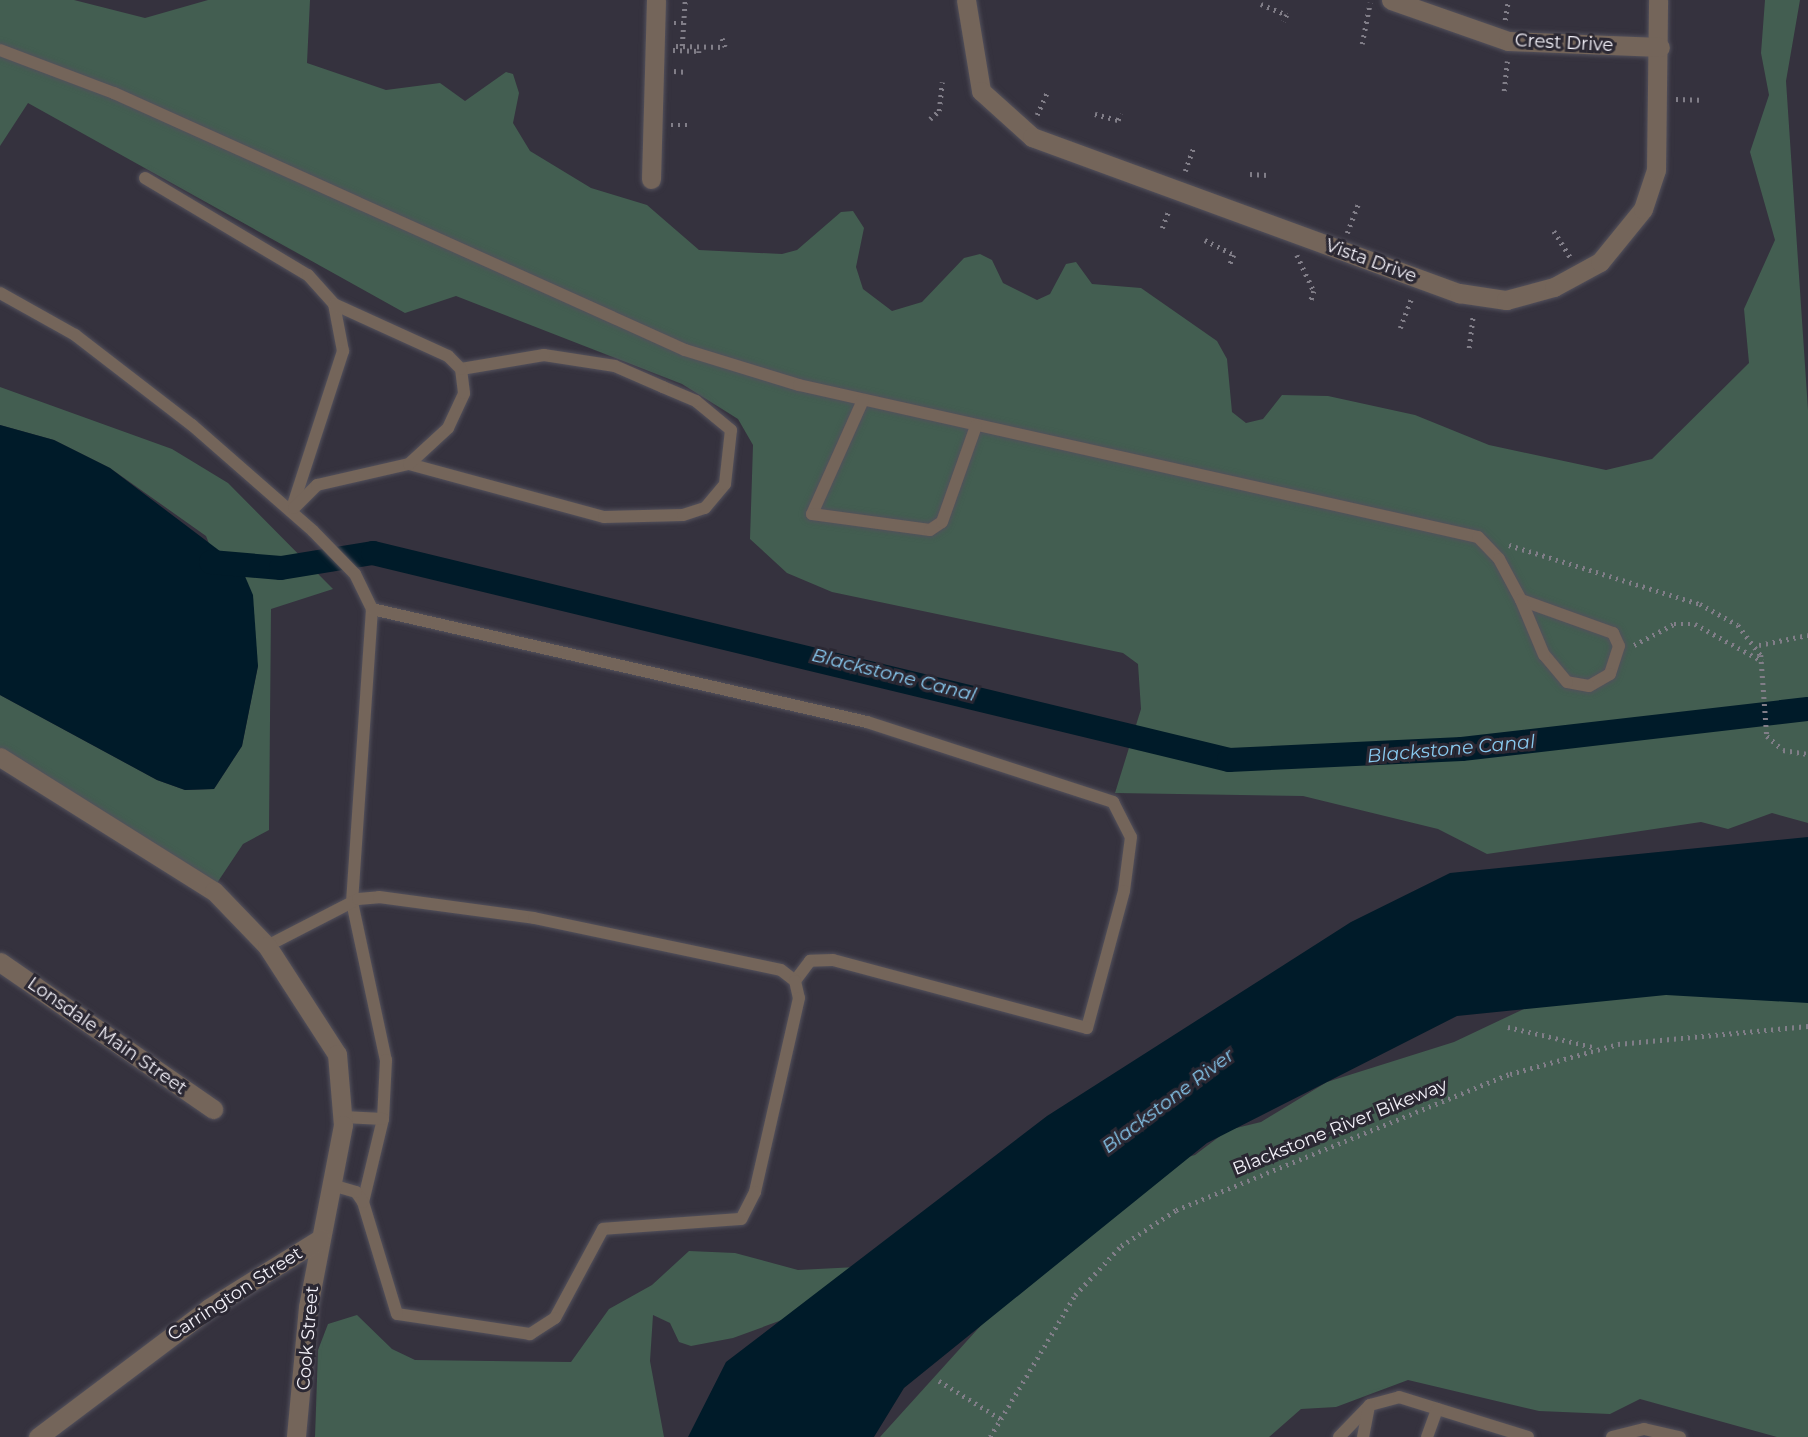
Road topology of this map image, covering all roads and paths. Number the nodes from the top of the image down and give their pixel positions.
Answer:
1 (656, 0) edge
2 (685, 0) edge
3 (966, 0) edge
4 (1371, 0) edge
5 (1391, 0) edge
6 (1658, 0) edge
7 (1261, 4) dead end
8 (1284, 21) dead end
9 (722, 39) dead end
10 (1508, 41) junction
11 (1362, 44) dead end
12 (682, 46) junction
13 (661, 47) junction
14 (1660, 47) junction
15 (0, 50) edge
16 (699, 56) dead end
17 (942, 82) dead end
18 (1504, 91) dead end
19 (1095, 114) dead end
20 (1121, 114) dead end
21 (930, 119) dead end
22 (1250, 174) dead end
23 (1268, 175) dead end
24 (145, 178) dead end
25 (651, 179) dead end
26 (1358, 204) dead end
27 (1205, 240) dead end
28 (1340, 250) junction
29 (1297, 254) dead end
30 (1229, 267) dead end
31 (1418, 278) junction
32 (0, 293) edge
33 (1475, 296) junction
34 (1311, 301) dead end
35 (334, 304) junction
36 (1400, 328) dead end
37 (1469, 348) dead end
38 (461, 369) junction
39 (863, 400) junction
40 (976, 426) junction
41 (409, 464) junction
42 (291, 510) junction
43 (1478, 537) junction
44 (1521, 600) junction
45 (372, 609) junction
46 (1808, 635) edge
47 (1618, 644) junction
48 (1759, 645) junction
49 (1763, 662) junction
50 (1808, 754) edge
51 (0, 757) edge
52 (352, 902) junction
53 (267, 946) junction
54 (0, 962) edge
55 (795, 981) junction
56 (1808, 1026) edge
57 (1508, 1027) dead end
58 (1605, 1048) junction
59 (213, 1109) dead end
60 (344, 1117) junction
61 (383, 1119) junction
62 (331, 1185) junction
63 (363, 1202) junction
64 (320, 1239) junction
65 (939, 1381) dead end
66 (1370, 1405) junction
67 (1437, 1409) junction
68 (1001, 1419) junction
69 (1494, 1432) edge
70 (38, 1437) edge
71 (296, 1437) edge
72 (990, 1437) edge
73 (1339, 1437) edge
74 (1363, 1437) edge
75 (1427, 1437) edge
76 (1528, 1437) edge
77 (1612, 1437) edge
78 (1680, 1437) edge

1 - 13 street
2 - 12 path
3 - 28 street, Vista Drive
4 - 11 path
5 - 10 street, Crest Drive
6 - 14 street, Vista Drive
7 - 8 path
9 - 12 path
10 - 14 street, Crest Drive
10 - 18 path
12 - 13 path
13 - 16 path
13 - 25 street
14 - 33 street, Vista Drive
15 - 39 lane
17 - 21 path
19 - 20 path
22 - 23 path
24 - 35 lane
26 - 28 path
27 - 30 path
28 - 31 street, Vista Drive
29 - 34 path
31 - 33 street, Vista Drive
31 - 36 path
32 - 42 lane
33 - 37 path
35 - 38 lane
35 - 42 lane
38 - 41 lane
38 - 41 lane
39 - 40 lane
39 - 40 lane
40 - 43 lane
41 - 42 lane
42 - 45 lane
43 - 44 lane
43 - 48 path
44 - 47 lane
44 - 47 lane
45 - 52 lane
45 - 55 lane
46 - 48 path
47 - 49 path
48 - 49 path
49 - 50 path
51 - 53 street, Carrington Street
52 - 53 lane
52 - 55 lane
52 - 61 lane
53 - 60 street, Carrington Street
54 - 59 street, Lonsdale Main Street
55 - 63 lane
56 - 58 path, Blackstone River Bikeway
57 - 58 path
58 - 68 path, Blackstone River Bikeway
60 - 61 lane
60 - 62 street, Carrington Street
61 - 63 lane
62 - 63 lane
62 - 64 street, Carrington Street
64 - 70 street, Carrington Street
64 - 71 street, Cook Street
65 - 68 path
66 - 67 lane
66 - 73 lane
66 - 74 lane
67 - 69 lane
67 - 75 lane
68 - 72 path, Blackstone River Bikeway
69 - 76 lane
77 - 78 lane

